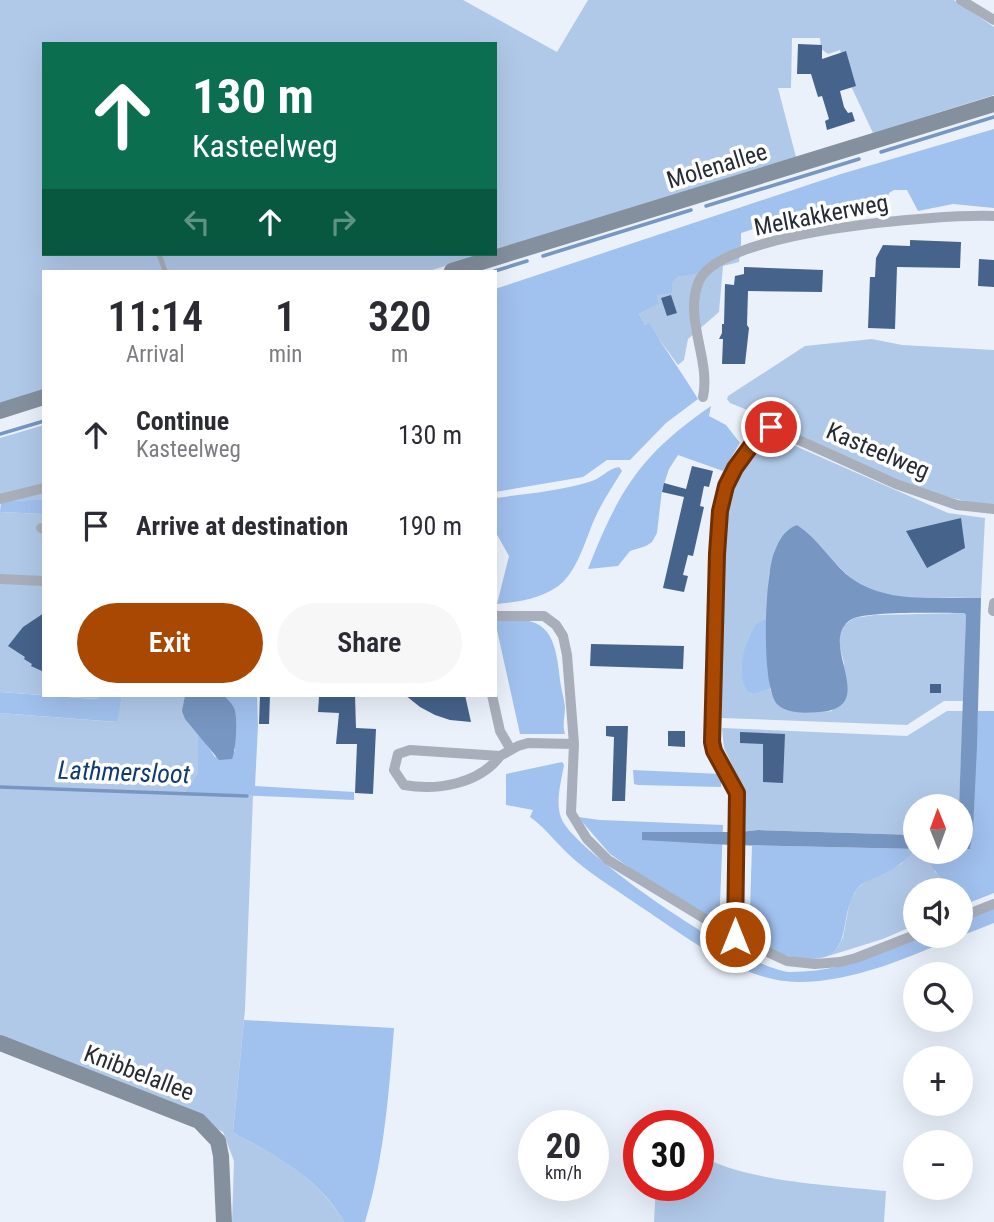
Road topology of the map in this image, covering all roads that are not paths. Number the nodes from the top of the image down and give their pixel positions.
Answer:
1 (961, 0) edge
2 (994, 20) edge
3 (994, 104) edge
4 (994, 216) edge
5 (456, 270) edge
6 (703, 397) dead end
7 (42, 398) edge
8 (0, 411) edge
9 (42, 488) edge
10 (0, 499) edge
11 (994, 509) edge
12 (0, 579) edge
13 (42, 581) edge
14 (497, 615) edge
15 (492, 697) edge
16 (574, 744) junction
17 (511, 750) junction
18 (500, 756) junction
19 (994, 904) edge
20 (973, 912) edge
21 (735, 937) junction
22 (903, 940) edge
23 (0, 1043) edge
24 (224, 1222) edge

1 - 2 street
3 - 5 main road, Molenallee
4 - 6 street, Melkakkerweg
7 - 8 main road
9 - 10 street
11 - 21 street, Kasteelweg
12 - 13 street
14 - 16 street
15 - 17 street
16 - 17 street
16 - 21 street
17 - 18 street
18 - 18 street
19 - 20 street
21 - 22 street
23 - 24 main road, Knibbelallee

